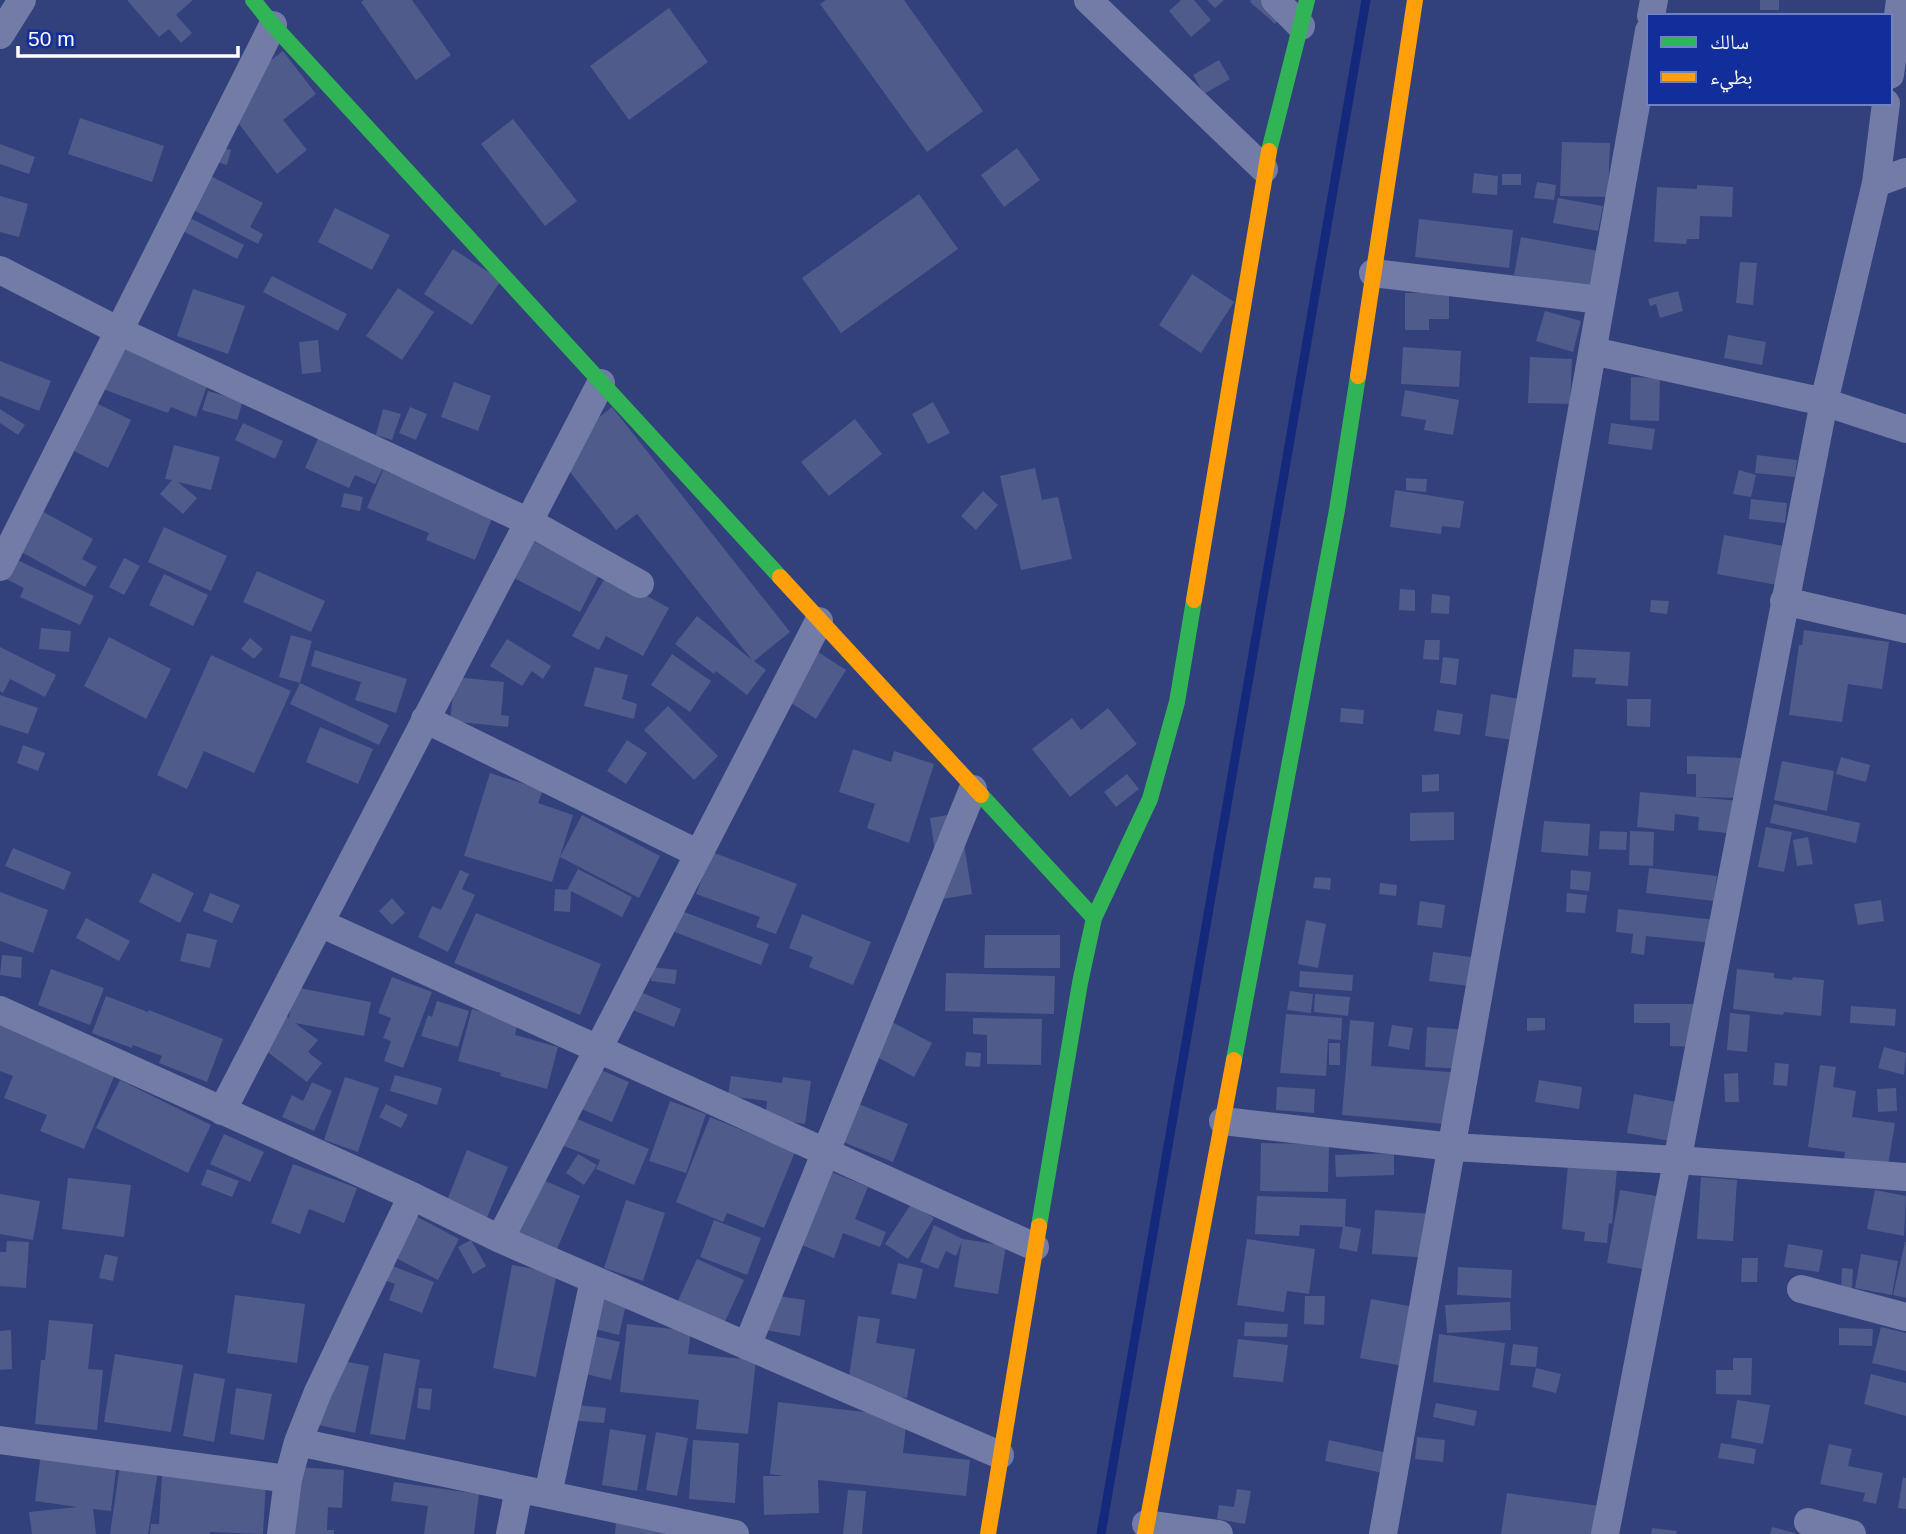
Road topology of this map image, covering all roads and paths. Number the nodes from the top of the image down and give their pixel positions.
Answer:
1 (22, 0) edge
2 (253, 0) edge
3 (1088, 0) edge
4 (1275, 0) edge
5 (1415, 0) edge
6 (1900, 0) edge
7 (1304, 13) edge
8 (273, 25) junction
9 (0, 35) edge
10 (1647, 42) edge
11 (1892, 60) edge
12 (1886, 105) edge
13 (1264, 169) junction
14 (1906, 172) edge
15 (1876, 183) junction
16 (0, 270) edge
17 (1373, 273) junction
18 (1601, 300) junction
19 (119, 331) junction
20 (1593, 351) junction
21 (601, 383) junction
22 (1824, 402) junction
23 (1906, 429) edge
24 (529, 522) junction
25 (0, 567) edge
26 (640, 583) dead end
27 (1784, 601) junction
28 (819, 621) junction
29 (1906, 629) edge
30 (425, 719) junction
31 (973, 789) junction
32 (699, 854) junction
33 (1094, 918) junction
34 (320, 923) junction
35 (0, 1010) edge
36 (598, 1049) junction
37 (222, 1111) junction
38 (1223, 1121) junction
39 (1453, 1147) junction
40 (826, 1152) junction
41 (1677, 1160) junction
42 (1906, 1177) edge
43 (412, 1196) junction
44 (499, 1239) junction
45 (1035, 1247) junction
46 (594, 1280) junction
47 (1801, 1289) dead end
48 (1906, 1317) edge
49 (747, 1346) junction
50 (0, 1440) edge
51 (299, 1442) junction
52 (1000, 1455) junction
53 (288, 1479) junction
54 (519, 1489) junction
55 (548, 1494) junction
56 (1808, 1522) dead end
57 (1146, 1529) edge
58 (281, 1534) edge
59 (510, 1534) edge
60 (736, 1534) edge
61 (988, 1534) edge
62 (1219, 1534) edge
63 (1383, 1534) edge
64 (1605, 1534) edge
65 (1852, 1534) edge

1 - 9 street
2 - 8 street
3 - 13 street
4 - 7 street
5 - 17 street
6 - 11 street
7 - 13 street
8 - 19 street
8 - 21 street
10 - 18 street
12 - 15 street
13 - 33 street
14 - 15 street
15 - 22 street
16 - 19 street
17 - 18 street
17 - 38 street
18 - 20 street
19 - 24 street
19 - 25 street
20 - 22 street
20 - 39 street
21 - 24 street
21 - 28 street
22 - 23 street
22 - 27 street
24 - 26 street
24 - 30 street
27 - 29 street
27 - 41 street
28 - 31 street
28 - 32 street
30 - 32 street
30 - 34 street
31 - 33 street
31 - 40 street
32 - 36 street
33 - 45 street
34 - 36 street
34 - 37 street
35 - 37 street
36 - 40 street
36 - 44 street
37 - 43 street
38 - 39 street
38 - 57 street
39 - 41 street
39 - 63 street
40 - 45 street
40 - 49 street
41 - 42 street
41 - 64 street
43 - 44 street
43 - 51 street
44 - 46 street
45 - 52 street
46 - 49 street
46 - 55 street
47 - 48 street
49 - 52 street
50 - 53 street
51 - 53 street
51 - 54 street
52 - 61 street
53 - 58 street
54 - 55 street
54 - 59 street
55 - 60 street
56 - 65 street
57 - 62 street

